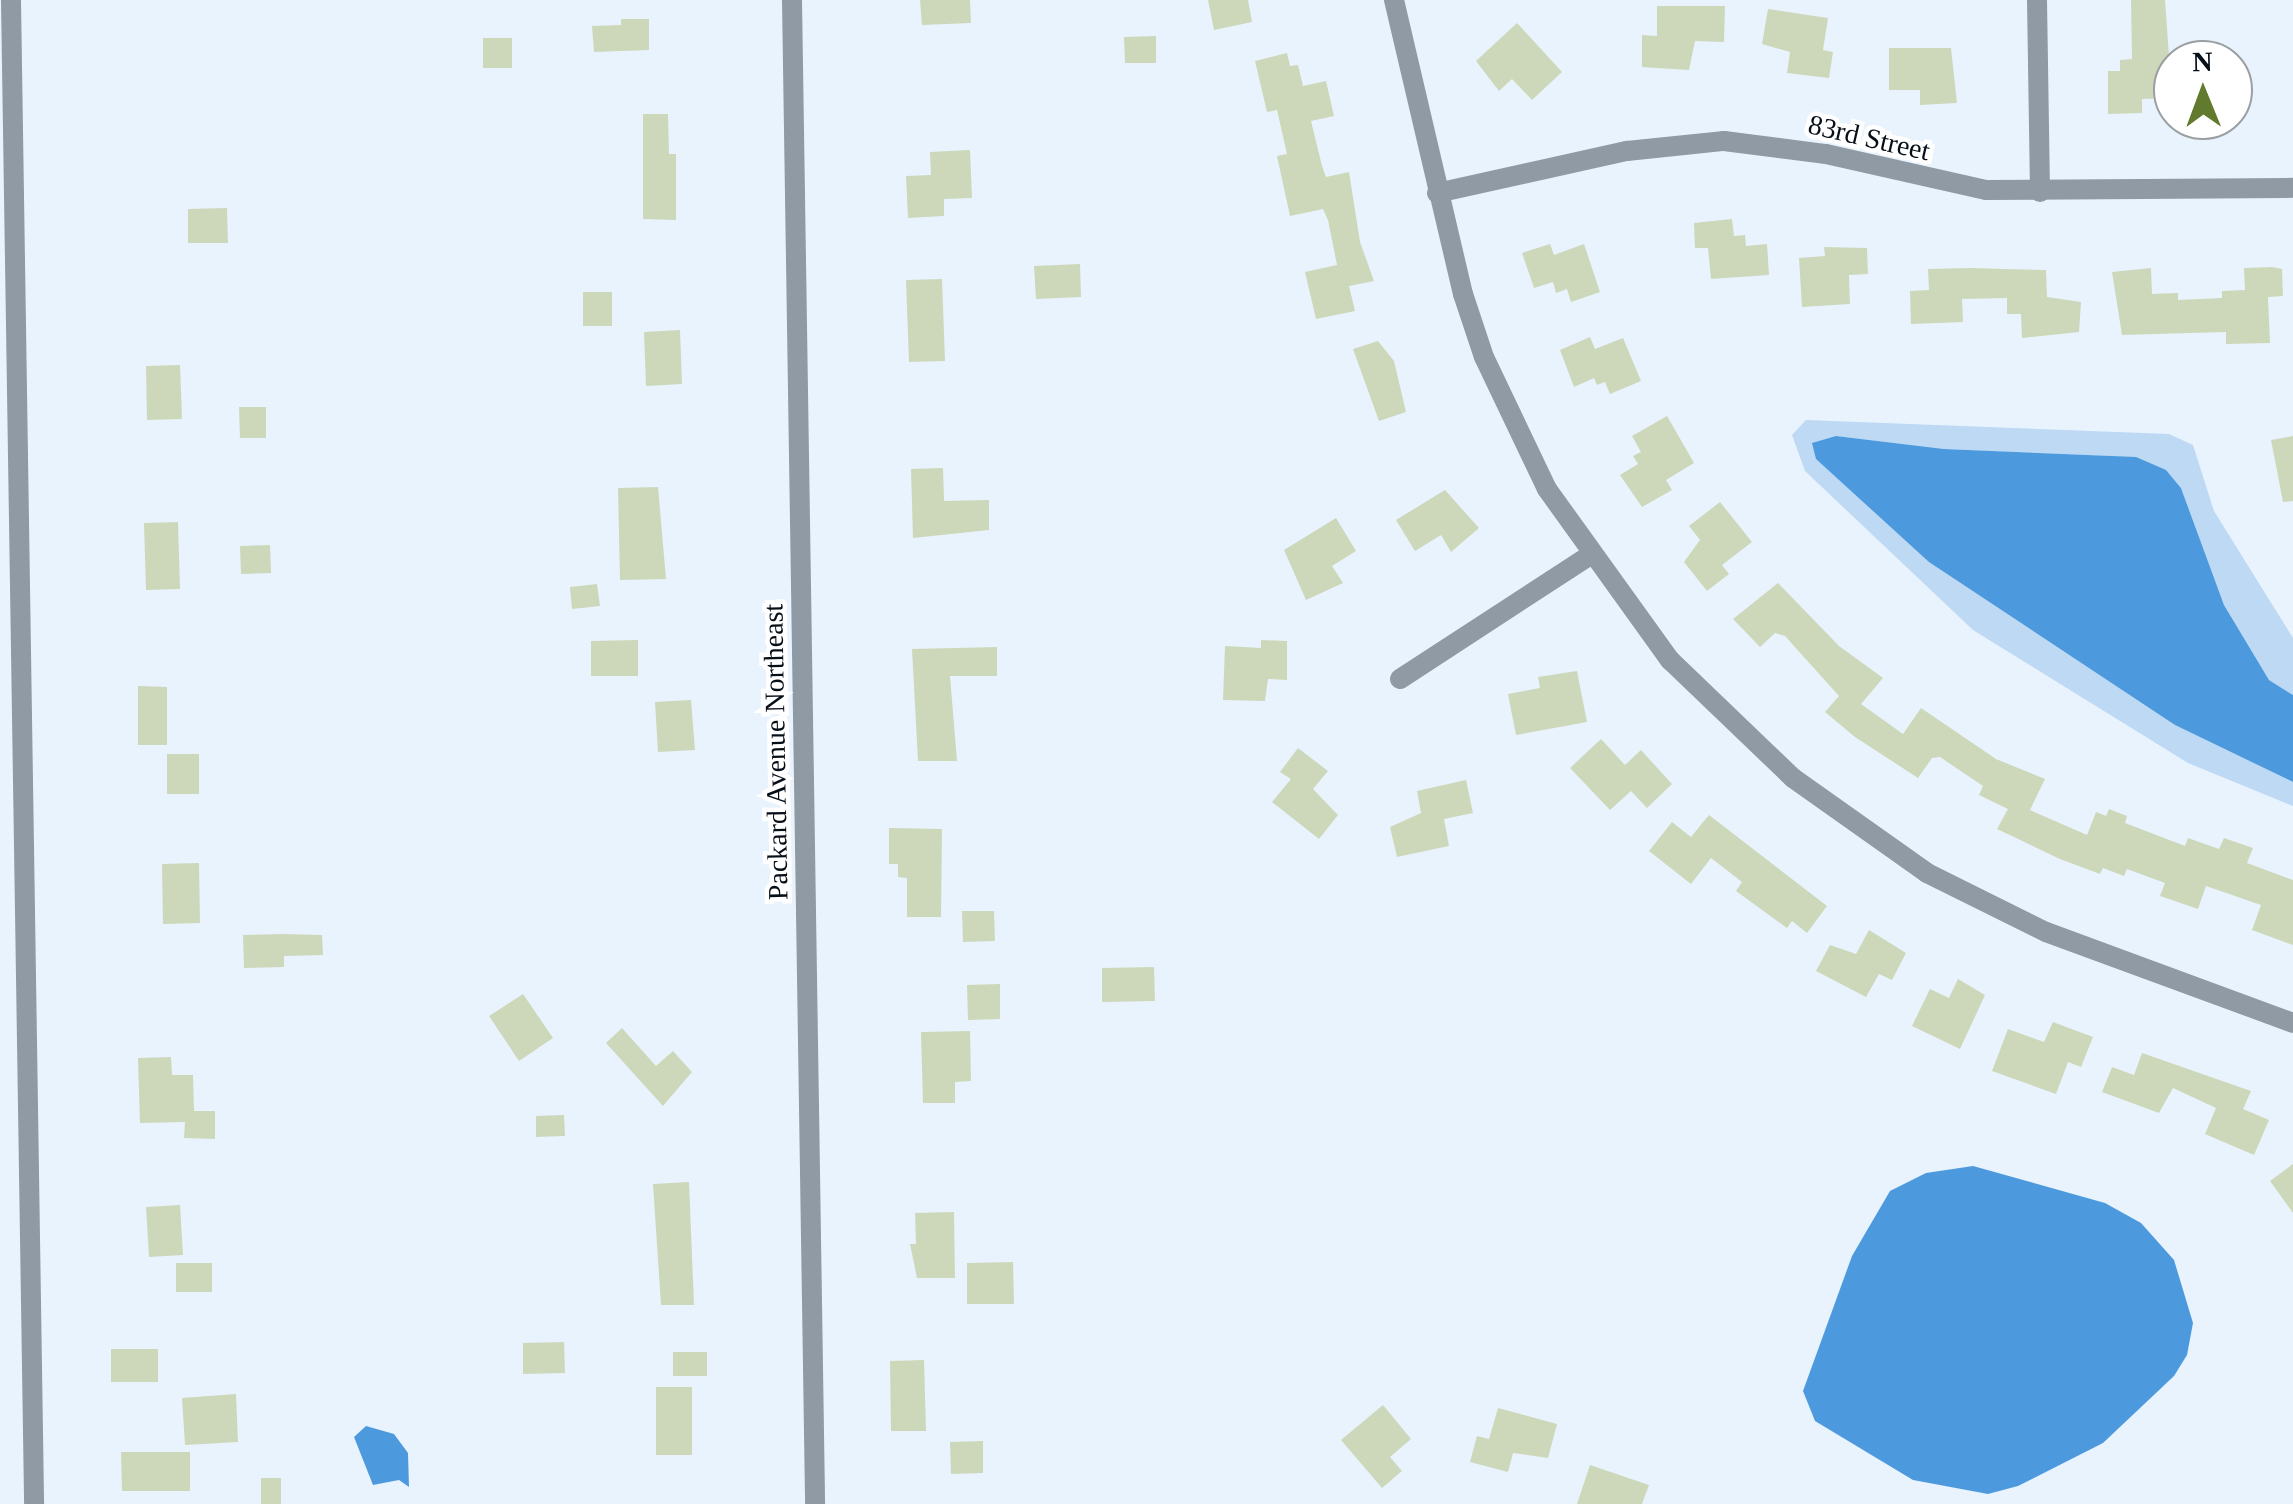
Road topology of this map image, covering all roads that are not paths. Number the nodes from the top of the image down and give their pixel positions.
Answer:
1 (11, 0) edge
2 (792, 0) edge
3 (1394, 0) edge
4 (2037, 0) edge
5 (2293, 188) edge
6 (2040, 192) junction
7 (1437, 193) junction
8 (10, 362) edge
9 (1590, 555) junction
10 (1400, 679) dead end
11 (2293, 1023) edge
12 (34, 1504) edge
13 (816, 1504) edge

1 - 8 street
2 - 13 street, Packard Avenue Northeast
3 - 7 street
4 - 6 street
5 - 6 street, 83rd Street
6 - 7 street, 83rd Street
7 - 9 street
8 - 12 street
9 - 10 street
9 - 11 street

